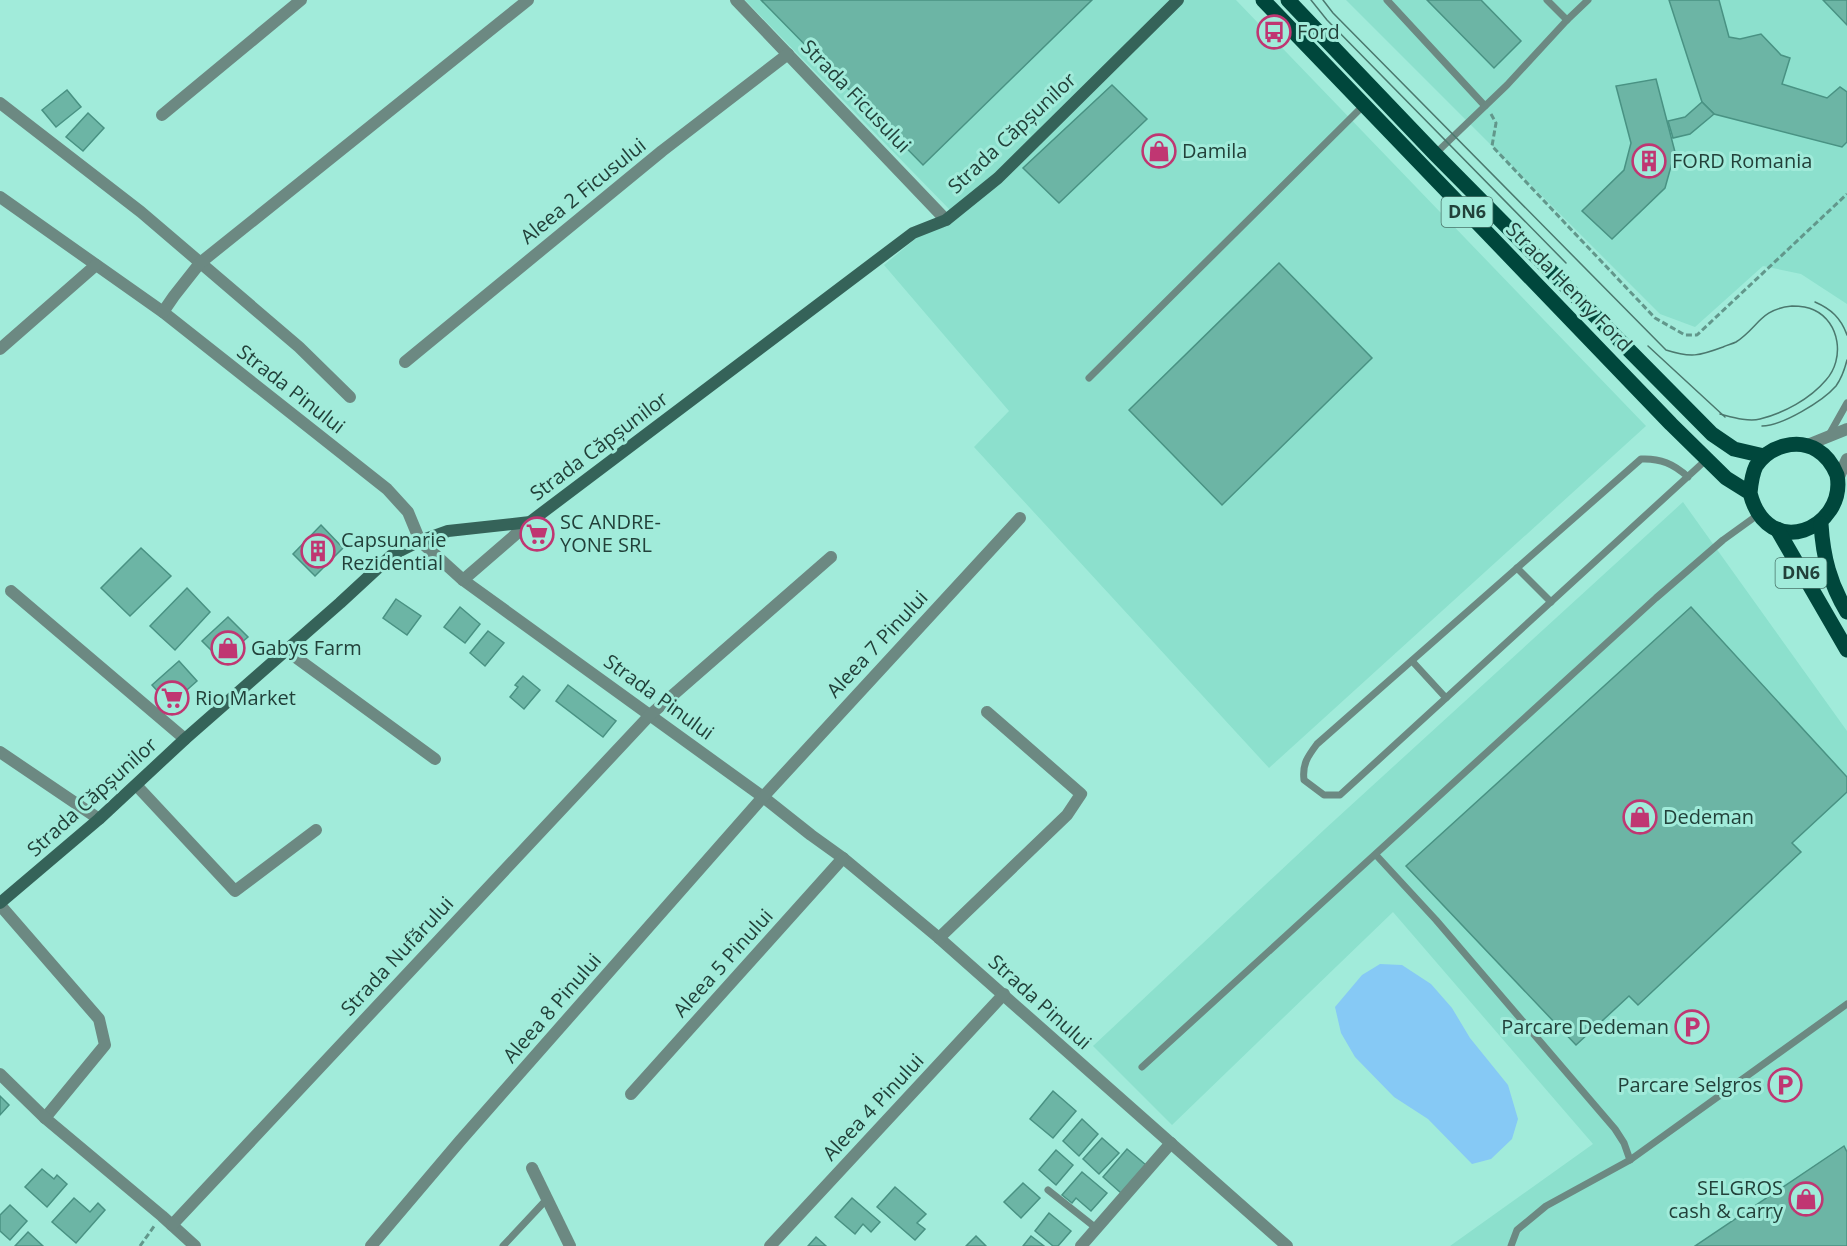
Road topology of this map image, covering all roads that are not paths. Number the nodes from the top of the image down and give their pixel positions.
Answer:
1 (301, 0) edge
2 (528, 0) edge
3 (736, 0) edge
4 (1178, 0) edge
5 (1263, 0) edge
6 (1288, 0) edge
7 (1387, 0) edge
8 (1547, 0) edge
9 (1588, 0) edge
10 (1567, 20) junction
11 (788, 54) junction
12 (0, 103) edge
13 (1364, 105) junction
14 (1485, 106) junction
15 (162, 115) dead end
16 (1435, 154) junction
17 (0, 198) edge
18 (946, 220) junction
19 (201, 263) junction
20 (96, 265) junction
21 (163, 312) junction
22 (0, 349) edge
23 (405, 362) dead end
24 (1089, 378) dead end
25 (350, 397) dead end
26 (1847, 403) edge
27 (1847, 429) edge
28 (1829, 436) junction
29 (1805, 446) junction
30 (1764, 456) junction
31 (1707, 459) junction
32 (1847, 459) edge
33 (1688, 477) junction
34 (1838, 479) junction
35 (1750, 493) junction
36 (1759, 514) junction
37 (1020, 518) dead end
38 (530, 522) junction
39 (1821, 524) junction
40 (1777, 529) junction
41 (420, 541) junction
42 (831, 557) dead end
43 (1517, 568) junction
44 (463, 580) junction
45 (11, 591) dead end
46 (1551, 602) junction
47 (1847, 612) edge
48 (1847, 650) edge
49 (288, 651) junction
50 (1412, 661) junction
51 (1446, 698) junction
52 (987, 712) dead end
53 (650, 714) junction
54 (185, 739) junction
55 (0, 752) edge
56 (435, 759) dead end
57 (137, 786) junction
58 (763, 796) junction
59 (99, 819) junction
60 (316, 830) dead end
61 (1376, 855) junction
62 (843, 858) junction
63 (0, 904) edge
64 (939, 938) junction
65 (1004, 994) junction
66 (1847, 1004) edge
67 (1142, 1067) dead end
68 (0, 1074) edge
69 (632, 1094) dead end
70 (45, 1118) junction
71 (1171, 1143) junction
72 (1630, 1160) junction
73 (532, 1168) dead end
74 (1048, 1190) dead end
75 (547, 1199) junction
76 (172, 1225) junction
77 (1096, 1228) junction
78 (195, 1246) edge
79 (371, 1246) edge
80 (503, 1246) edge
81 (570, 1246) edge
82 (770, 1246) edge
83 (1081, 1246) edge
84 (1287, 1246) edge
85 (1510, 1246) edge

1 - 15 street
2 - 19 street
3 - 11 street, Strada Ficusului
4 - 18 street, Strada Căpșunilor
5 - 13 main road, Strada Henry Ford / DN6
6 - 16 main road, Strada Henry Ford / DN6
7 - 14 lane
8 - 10 lane
9 - 10 lane
10 - 14 lane
11 - 18 street, Strada Ficusului
11 - 23 street, Aleea 2 Ficusului
12 - 19 street
13 - 24 lane
13 - 31 main road, Strada Henry Ford / DN6
14 - 16 lane
16 - 30 main road, Strada Henry Ford / DN6
17 - 20 street, Strada Pinului
18 - 38 street, Strada Căpșunilor
19 - 21 street
19 - 25 street
20 - 21 street, Strada Pinului
20 - 22 street
21 - 41 street, Strada Pinului
26 - 28 lane
27 - 28 street
28 - 29 street
29 - 30 main road
29 - 34 main road
30 - 35 main road
31 - 33 lane
31 - 35 main road, Strada Henry Ford / DN6
32 - 34 street
33 - 43 lane
33 - 46 lane
34 - 39 main road
35 - 36 main road, DN6
36 - 40 main road, DN6
36 - 61 lane
37 - 58 street, Aleea 7 Pinului
38 - 41 street, Strada Căpșunilor
38 - 44 street
39 - 40 main road, DN6
39 - 47 main road, DN6
40 - 48 main road, DN6
41 - 44 street, Strada Pinului
41 - 49 street, Strada Căpșunilor
42 - 53 street, Strada Nufărului
43 - 46 lane
43 - 50 lane
44 - 53 street, Strada Pinului
45 - 54 street
46 - 51 lane
49 - 54 street, Strada Căpșunilor
49 - 56 street
50 - 51 lane
50 - 51 lane
52 - 64 street
53 - 58 street, Strada Pinului
53 - 76 street, Strada Nufărului
54 - 57 street, Strada Căpșunilor
55 - 59 street
57 - 59 street, Strada Căpșunilor
57 - 60 street
58 - 62 street, Strada Pinului
58 - 79 street, Aleea 8 Pinului
59 - 63 street, Strada Căpșunilor
61 - 67 lane
61 - 72 lane
62 - 64 street, Strada Pinului
62 - 69 street, Aleea 5 Pinului
63 - 70 street
64 - 65 street, Strada Pinului
65 - 71 street, Strada Pinului
65 - 82 street, Aleea 4 Pinului
66 - 72 lane
68 - 70 street
70 - 76 street
71 - 77 street
71 - 84 street, Strada Pinului
72 - 85 lane
73 - 75 street
74 - 77 lane
75 - 80 lane
75 - 81 street
76 - 78 street
77 - 83 street

